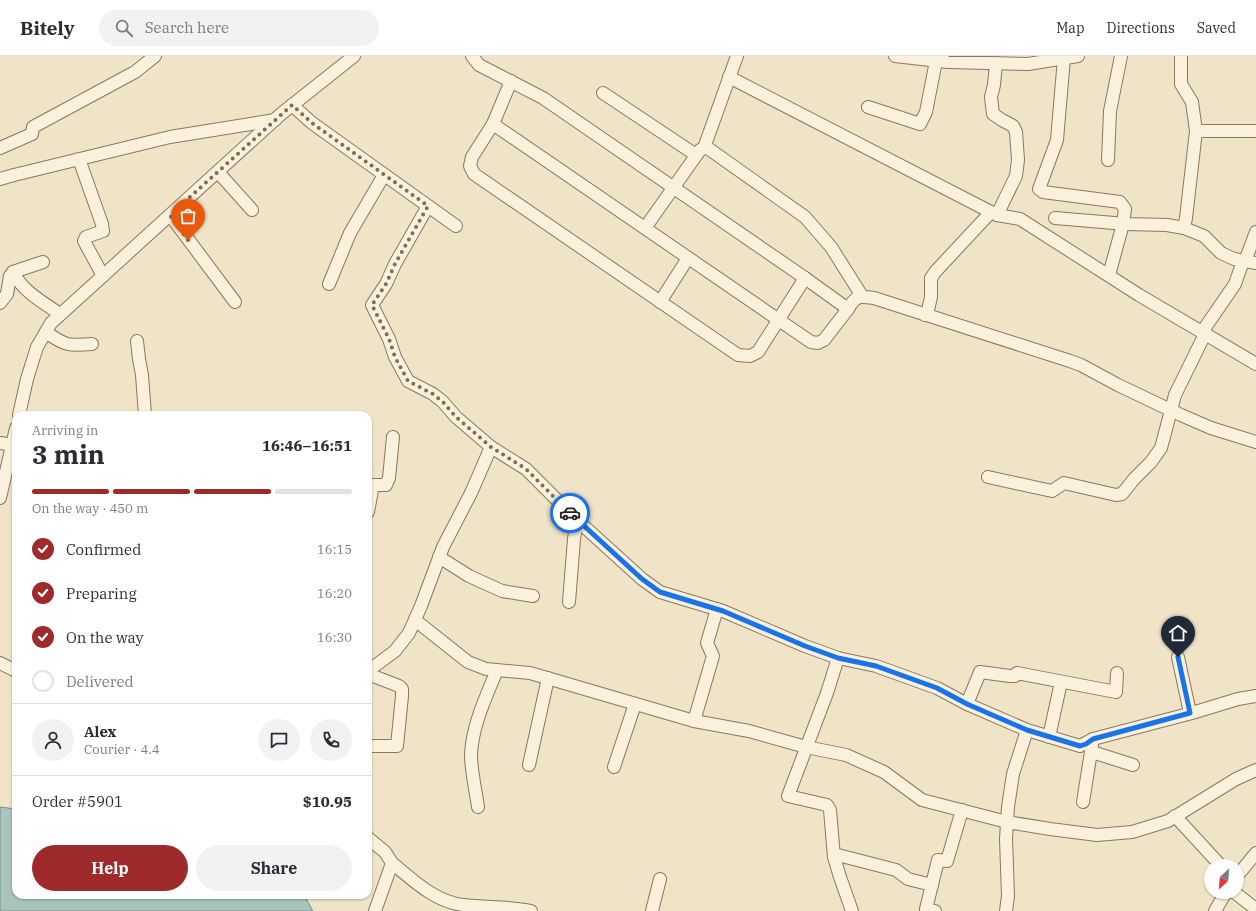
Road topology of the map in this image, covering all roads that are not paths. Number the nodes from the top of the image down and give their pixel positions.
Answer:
1 (155, 56) edge
2 (472, 56) edge
3 (737, 56) edge
4 (894, 56) edge
5 (1078, 56) edge
6 (1120, 56) edge
7 (1180, 56) edge
8 (349, 58) edge
9 (1064, 58) junction
10 (936, 61) junction
11 (996, 63) junction
12 (729, 77) junction
13 (512, 81) junction
14 (603, 94) dead end
15 (292, 105) junction
16 (868, 107) dead end
17 (275, 120) junction
18 (493, 124) junction
19 (1256, 130) edge
20 (1196, 131) junction
21 (0, 148) edge
22 (700, 151) junction
23 (79, 159) junction
24 (1108, 160) dead end
25 (218, 172) junction
26 (384, 175) junction
27 (0, 179) edge
28 (673, 187) junction
29 (428, 206) junction
30 (252, 210) dead end
31 (994, 213) junction
32 (170, 215) junction
33 (1055, 218) dead end
34 (1123, 224) junction
35 (456, 226) dead end
36 (645, 228) junction
37 (1184, 228) junction
38 (1256, 232) edge
39 (688, 258) junction
40 (43, 262) dead end
41 (1248, 262) edge
42 (13, 272) junction
43 (1109, 275) junction
44 (103, 276) junction
45 (805, 278) junction
46 (329, 284) dead end
47 (862, 296) junction
48 (235, 302) dead end
49 (660, 302) junction
50 (0, 303) edge
51 (848, 309) junction
52 (60, 314) junction
53 (925, 315) junction
54 (779, 320) junction
55 (46, 332) junction
56 (1204, 333) junction
57 (137, 341) dead end
58 (92, 344) dead end
59 (1256, 364) edge
60 (1171, 410) junction
61 (20, 411) edge
62 (145, 411) edge
63 (393, 437) dead end
64 (1256, 442) edge
65 (0, 443) edge
66 (12, 445) joint
67 (491, 447) junction
68 (988, 477) dead end
69 (372, 490) edge
70 (0, 498) edge
71 (577, 520) junction
72 (439, 557) junction
73 (532, 596) dead end
74 (569, 602) dead end
75 (717, 610) junction
76 (415, 620) junction
77 (1178, 657) dead end
78 (838, 658) junction
79 (0, 664) edge
80 (372, 667) edge
81 (12, 670) edge
82 (497, 670) junction
83 (372, 671) edge
84 (1117, 673) dead end
85 (548, 678) junction
86 (1060, 682) junction
87 (1256, 696) edge
88 (635, 704) junction
89 (967, 704) junction
90 (1190, 713) junction
91 (694, 721) junction
92 (1027, 730) junction
93 (1049, 737) junction
94 (1093, 739) junction
95 (372, 746) edge
96 (806, 747) junction
97 (1092, 752) junction
98 (529, 765) dead end
99 (1133, 765) dead end
100 (614, 767) dead end
101 (1256, 770) edge
102 (1083, 802) dead end
103 (478, 807) dead end
104 (962, 810) junction
105 (1175, 816) junction
106 (1007, 822) junction
107 (372, 841) edge
108 (1256, 853) edge
109 (834, 854) junction
110 (1215, 859) edge
111 (392, 864) junction
112 (1244, 868) edge
113 (660, 879) dead end
114 (932, 885) junction
115 (1222, 899) edge
116 (1243, 899) edge
117 (1256, 910) edge
118 (375, 911) edge
119 (531, 911) edge
120 (652, 911) edge
121 (852, 911) edge
122 (935, 911) edge
123 (1006, 911) edge
124 (1214, 911) edge

1 - 21 street
2 - 13 street
3 - 12 street
4 - 10 street
5 - 9 street
6 - 24 street
7 - 20 street
8 - 15 street
9 - 11 street
9 - 34 street
10 - 11 street
10 - 16 street
11 - 31 street
12 - 22 street
12 - 31 street
13 - 18 street
13 - 28 street
14 - 22 street
15 - 17 street
15 - 26 street
17 - 23 street
17 - 25 street
18 - 36 street
18 - 49 street
19 - 20 street
20 - 37 street
22 - 28 street
22 - 47 street
23 - 27 street
23 - 44 street
25 - 30 street
25 - 32 street
26 - 29 street
26 - 46 street
28 - 36 street
28 - 45 street
29 - 35 street
29 - 67 street
31 - 43 street
31 - 53 street
32 - 44 street
32 - 48 street
33 - 34 street
34 - 37 street
34 - 43 street
36 - 39 street
37 - 41 street
38 - 41 street
39 - 49 street
39 - 54 street
40 - 42 street
41 - 56 street
42 - 50 street
42 - 52 street
43 - 56 street
44 - 52 street
45 - 51 street
45 - 54 street
47 - 51 street
47 - 53 street
49 - 54 street
51 - 54 street
52 - 55 street
53 - 60 street
55 - 58 street
55 - 61 street
56 - 59 street
56 - 60 street
57 - 62 street
60 - 64 street
60 - 68 street
63 - 69 street
65 - 66 street
66 - 70 street
67 - 71 street
67 - 72 street
71 - 74 street
71 - 75 street
72 - 73 street
72 - 76 street
75 - 78 street
75 - 91 street
76 - 80 street
76 - 82 street
77 - 90 street
78 - 89 street
78 - 96 street
79 - 81 street
82 - 85 street
82 - 103 street
83 - 95 street
84 - 86 street
85 - 88 street
85 - 98 street
86 - 89 street
86 - 93 street
87 - 90 street
88 - 91 street
88 - 100 street
89 - 92 street
90 - 94 street
91 - 96 street
92 - 93 street
92 - 106 street
93 - 94 street
94 - 97 street
96 - 104 street
96 - 109 street
97 - 99 street
97 - 102 street
101 - 105 street
104 - 106 street
104 - 114 street
105 - 106 street
105 - 110 street
106 - 123 street
107 - 111 street
108 - 112 street
109 - 114 street
109 - 121 street
111 - 118 street
111 - 119 street
113 - 120 street
114 - 122 street
115 - 124 street
116 - 117 street

